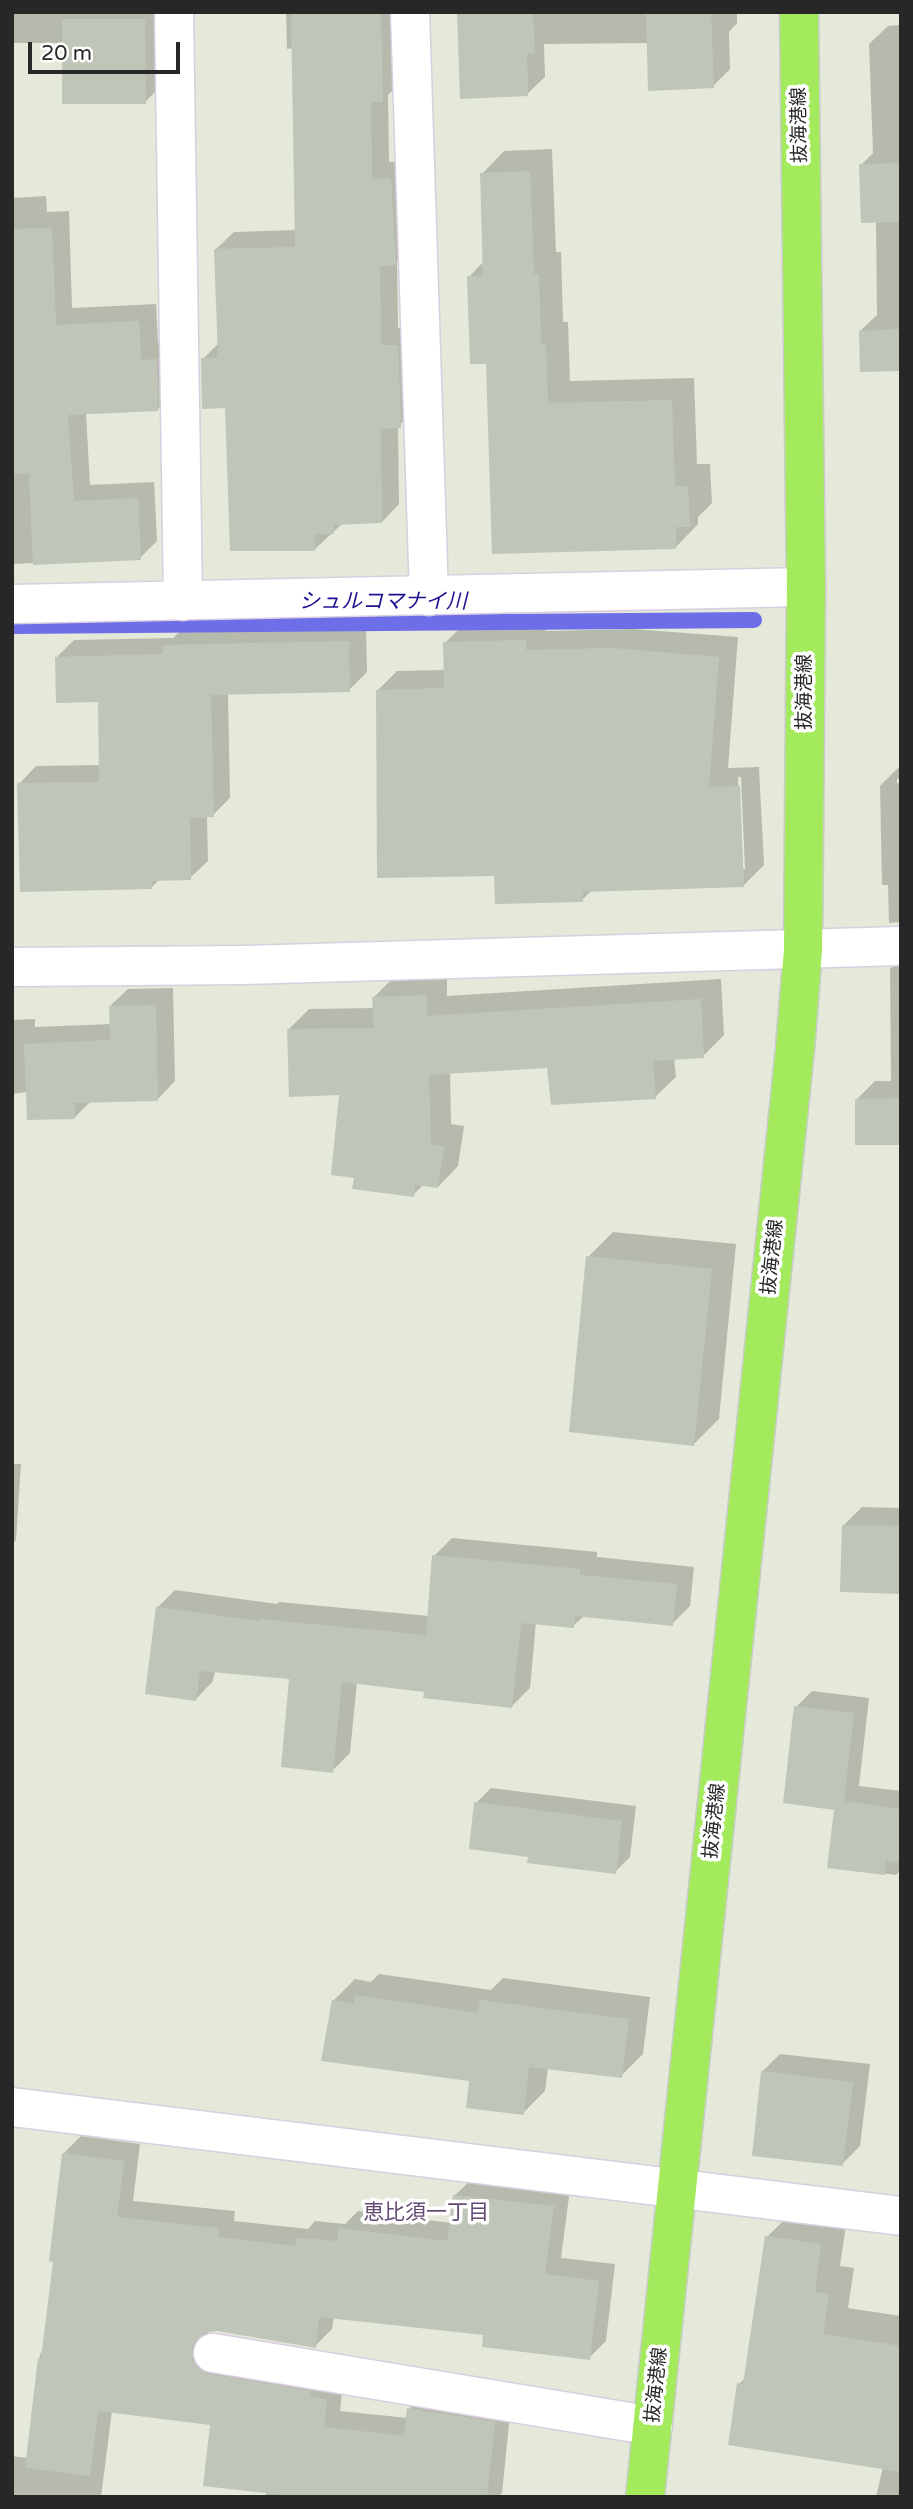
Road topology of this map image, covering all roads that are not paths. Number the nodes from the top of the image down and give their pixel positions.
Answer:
1 (174, 12) edge
2 (411, 12) edge
3 (799, 12) edge
4 (806, 587) junction
5 (429, 596) junction
6 (183, 601) junction
7 (12, 604) edge
8 (901, 946) edge
9 (803, 950) junction
10 (12, 967) edge
11 (13, 2119) edge
12 (677, 2190) junction
13 (901, 2216) edge
14 (213, 2353) dead end
15 (653, 2426) junction
16 (645, 2497) edge

1 - 6 street
2 - 5 street
3 - 4 main road, 抜海港線
4 - 5 street
4 - 9 main road, 抜海港線
5 - 6 street
6 - 7 street
8 - 9 street
9 - 10 street
9 - 12 main road, 抜海港線
11 - 12 street
12 - 13 street
12 - 15 main road, 抜海港線
14 - 15 street
15 - 16 main road, 抜海港線

